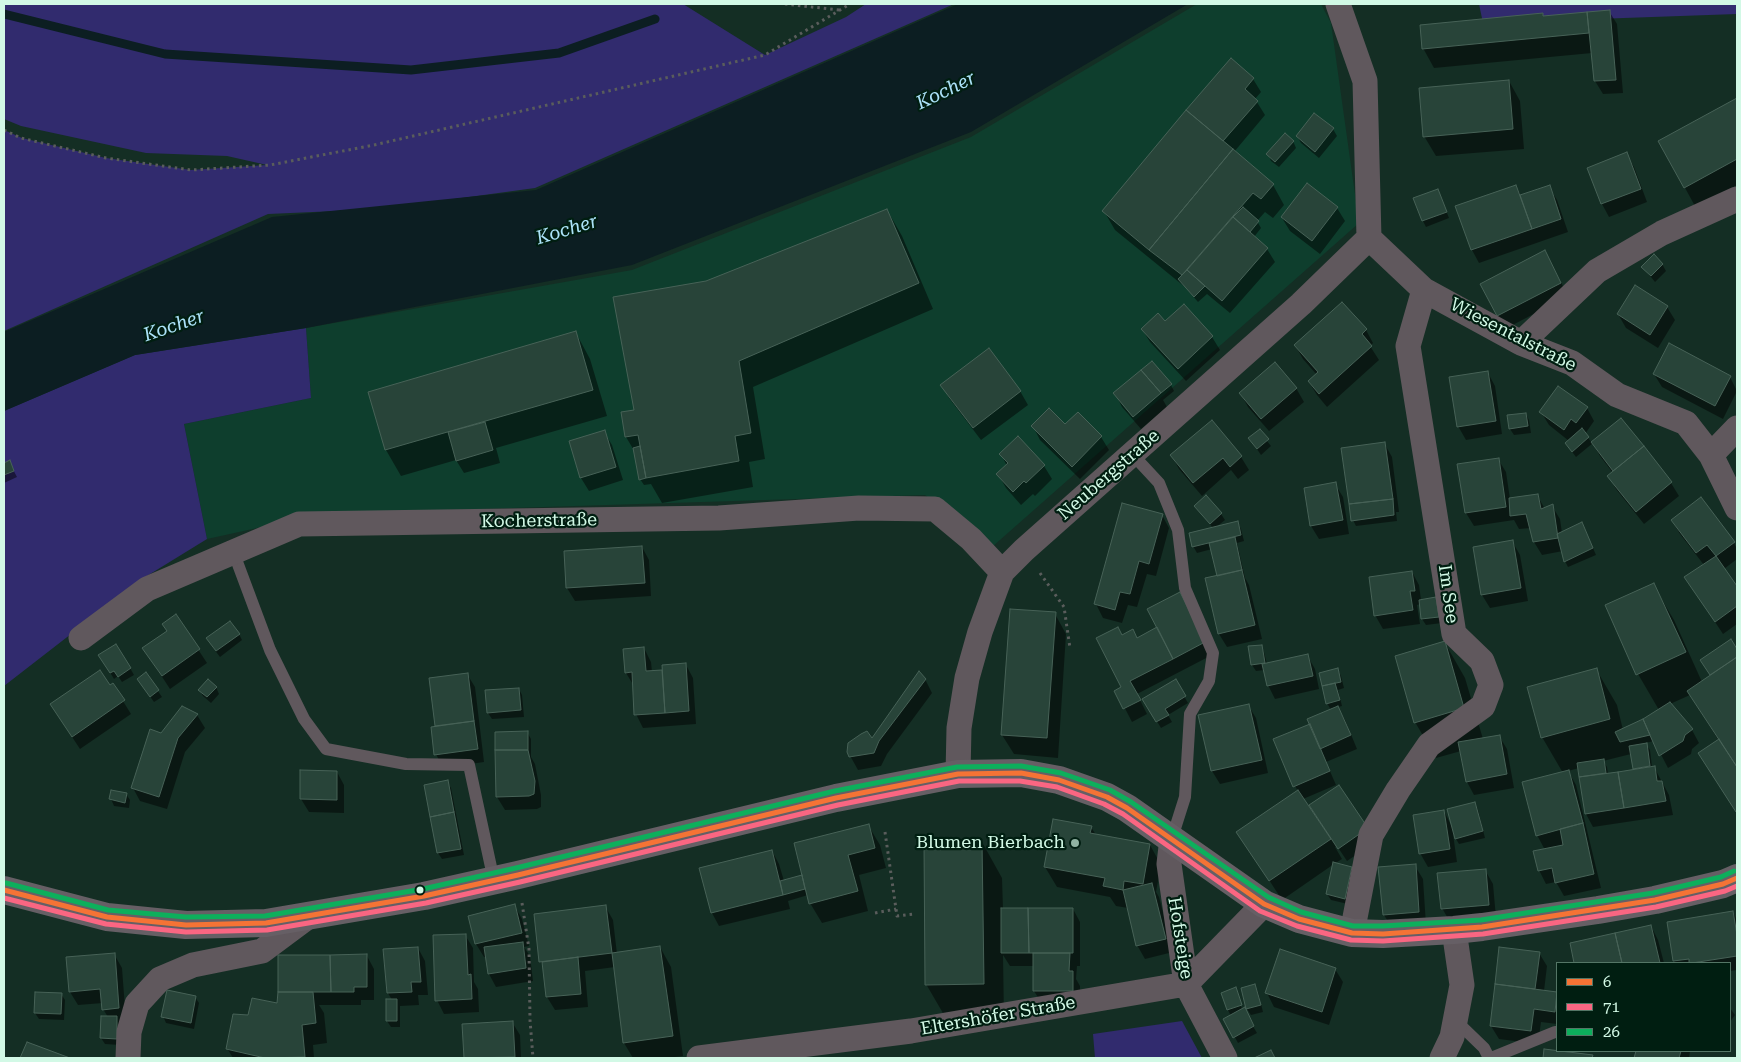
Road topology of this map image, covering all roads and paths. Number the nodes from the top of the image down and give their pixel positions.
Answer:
1 (785, 4) edge
2 (850, 4) edge
3 (1338, 4) edge
4 (841, 10) junction
5 (4, 130) edge
6 (1737, 199) edge
7 (1369, 238) junction
8 (1424, 290) junction
9 (1521, 343) junction
10 (1737, 428) edge
11 (1133, 455) junction
12 (1711, 455) junction
13 (1737, 508) edge
14 (1024, 550) junction
15 (233, 551) junction
16 (1002, 572) junction
17 (81, 638) dead end
18 (1070, 648) dead end
19 (958, 774) junction
20 (885, 832) dead end
21 (1172, 838) junction
22 (506, 878) junction
23 (1737, 878) edge
24 (4, 890) edge
25 (1264, 904) junction
26 (896, 909) junction
27 (875, 913) dead end
28 (914, 914) dead end
29 (309, 916) junction
30 (1454, 930) junction
31 (1352, 933) junction
32 (1186, 984) junction
33 (1455, 1020) junction
34 (1556, 1032) edge
35 (128, 1058) edge
36 (533, 1058) edge
37 (698, 1058) edge
38 (1225, 1058) edge
39 (1442, 1058) edge
40 (1490, 1058) edge

1 - 4 path
2 - 4 path
3 - 7 street
4 - 5 path
6 - 9 street
7 - 8 street, Wiesentalstraße
7 - 11 street, Neubergstraße
8 - 9 street, Wiesentalstraße
8 - 31 street, Im See
9 - 12 street, Wiesentalstraße
10 - 12 street
11 - 14 street, Neubergstraße
11 - 21 lane
12 - 13 street, Wiesentalstraße
14 - 16 street, Neubergstraße
14 - 18 path
15 - 16 street, Kocherstraße
15 - 17 street, Kocherstraße
15 - 22 lane
16 - 19 street, Neubergstraße
19 - 21 main road
19 - 22 main road
20 - 26 path
21 - 25 main road
21 - 32 street, Hofsteige
22 - 29 main road
22 - 36 path
23 - 30 main road
24 - 29 main road
25 - 31 main road
25 - 32 street
26 - 27 path
26 - 28 path
29 - 35 street
30 - 31 main road
30 - 33 street
32 - 37 street, Eltershöfer Straße
32 - 38 street, Hofsteige
33 - 39 street
33 - 40 lane
34 - 40 lane

